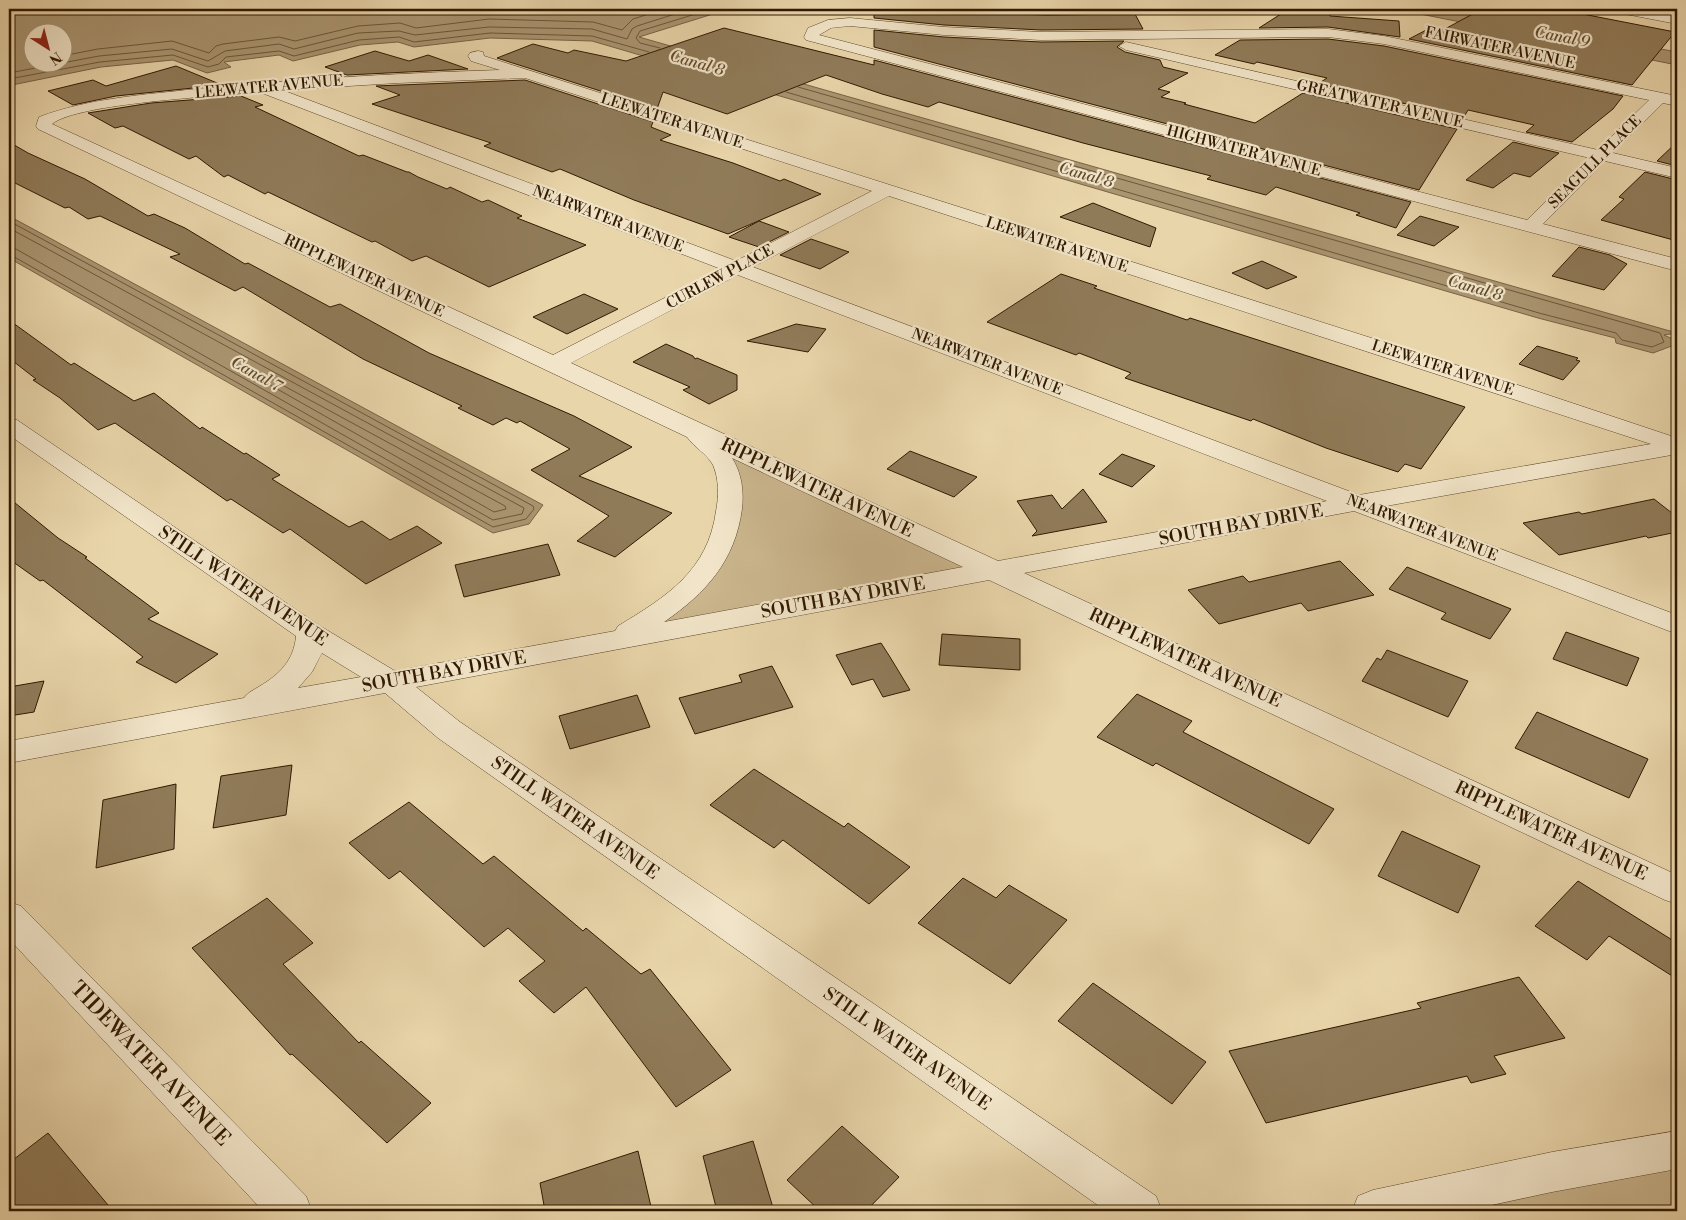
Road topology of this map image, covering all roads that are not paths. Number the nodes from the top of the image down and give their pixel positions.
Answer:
1 (1620, 9) edge
2 (1677, 20) edge
3 (1185, 34) junction
4 (811, 36) joint
5 (1082, 36) junction
6 (478, 55) dead end
7 (1179, 58) junction
8 (526, 74) junction
9 (326, 82) junction
10 (258, 87) junction
11 (1660, 98) junction
12 (296, 100) junction
13 (1677, 101) edge
14 (45, 120) joint
15 (1601, 156) junction
16 (1677, 173) edge
17 (887, 190) junction
18 (1531, 226) junction
19 (1677, 265) edge
20 (738, 268) junction
21 (553, 364) junction
22 (1588, 416) junction
23 (9, 425) edge
24 (691, 429) junction
25 (1677, 446) edge
26 (1592, 461) junction
27 (1260, 466) junction
28 (1358, 503) junction
29 (1261, 521) junction
30 (992, 571) junction
31 (1677, 625) edge
32 (310, 633) junction
33 (614, 640) junction
34 (390, 681) junction
35 (237, 710) junction
36 (9, 752) edge
37 (1677, 890) edge
38 (9, 916) edge
39 (1677, 1150) edge
40 (291, 1211) edge
41 (1141, 1211) edge
42 (1373, 1211) edge

1 - 2 street
3 - 5 street, FAIRWATER AVENUE
3 - 7 street
3 - 11 street, FAIRWATER AVENUE
4 - 5 street, FAIRWATER AVENUE
4 - 18 street, HIGHWATER AVENUE
5 - 7 street, GREATWATER AVENUE
6 - 8 street, LEEWATER AVENUE
7 - 15 street, GREATWATER AVENUE
8 - 9 street, LEEWATER AVENUE
8 - 17 street, LEEWATER AVENUE
9 - 10 street, LEEWATER AVENUE
9 - 12 street
10 - 12 street, NEARWATER AVENUE
10 - 14 street, LEEWATER AVENUE
11 - 13 street, FAIRWATER AVENUE
11 - 15 street, SEAGULL PLACE
12 - 20 street, NEARWATER AVENUE
14 - 21 street, RIPPLEWATER AVENUE
15 - 16 street, GREATWATER AVENUE
15 - 18 street, SEAGULL PLACE
17 - 20 street, CURLEW PLACE
17 - 22 street, LEEWATER AVENUE
18 - 19 street, HIGHWATER AVENUE
20 - 21 street, CURLEW PLACE
20 - 27 street, NEARWATER AVENUE
21 - 24 street, RIPPLEWATER AVENUE
22 - 25 street, LEEWATER AVENUE
22 - 26 street, LEEWATER AVENUE
23 - 32 street, STILL WATER AVENUE
24 - 30 street, RIPPLEWATER AVENUE
24 - 33 street, RIPPLEWATER AVENUE
25 - 26 street, SOUTH BAY DRIVE
26 - 28 street, SOUTH BAY DRIVE
27 - 28 street, NEARWATER AVENUE
27 - 29 street
28 - 29 street, SOUTH BAY DRIVE
28 - 31 street, NEARWATER AVENUE
29 - 30 street, SOUTH BAY DRIVE
30 - 33 street, SOUTH BAY DRIVE
30 - 37 street, RIPPLEWATER AVENUE
32 - 34 street, STILL WATER AVENUE
32 - 35 street
33 - 34 street, SOUTH BAY DRIVE
34 - 35 street, SOUTH BAY DRIVE
34 - 41 street, STILL WATER AVENUE
35 - 36 street, SOUTH BAY DRIVE
38 - 40 street, TIDEWATER AVENUE
39 - 42 street

